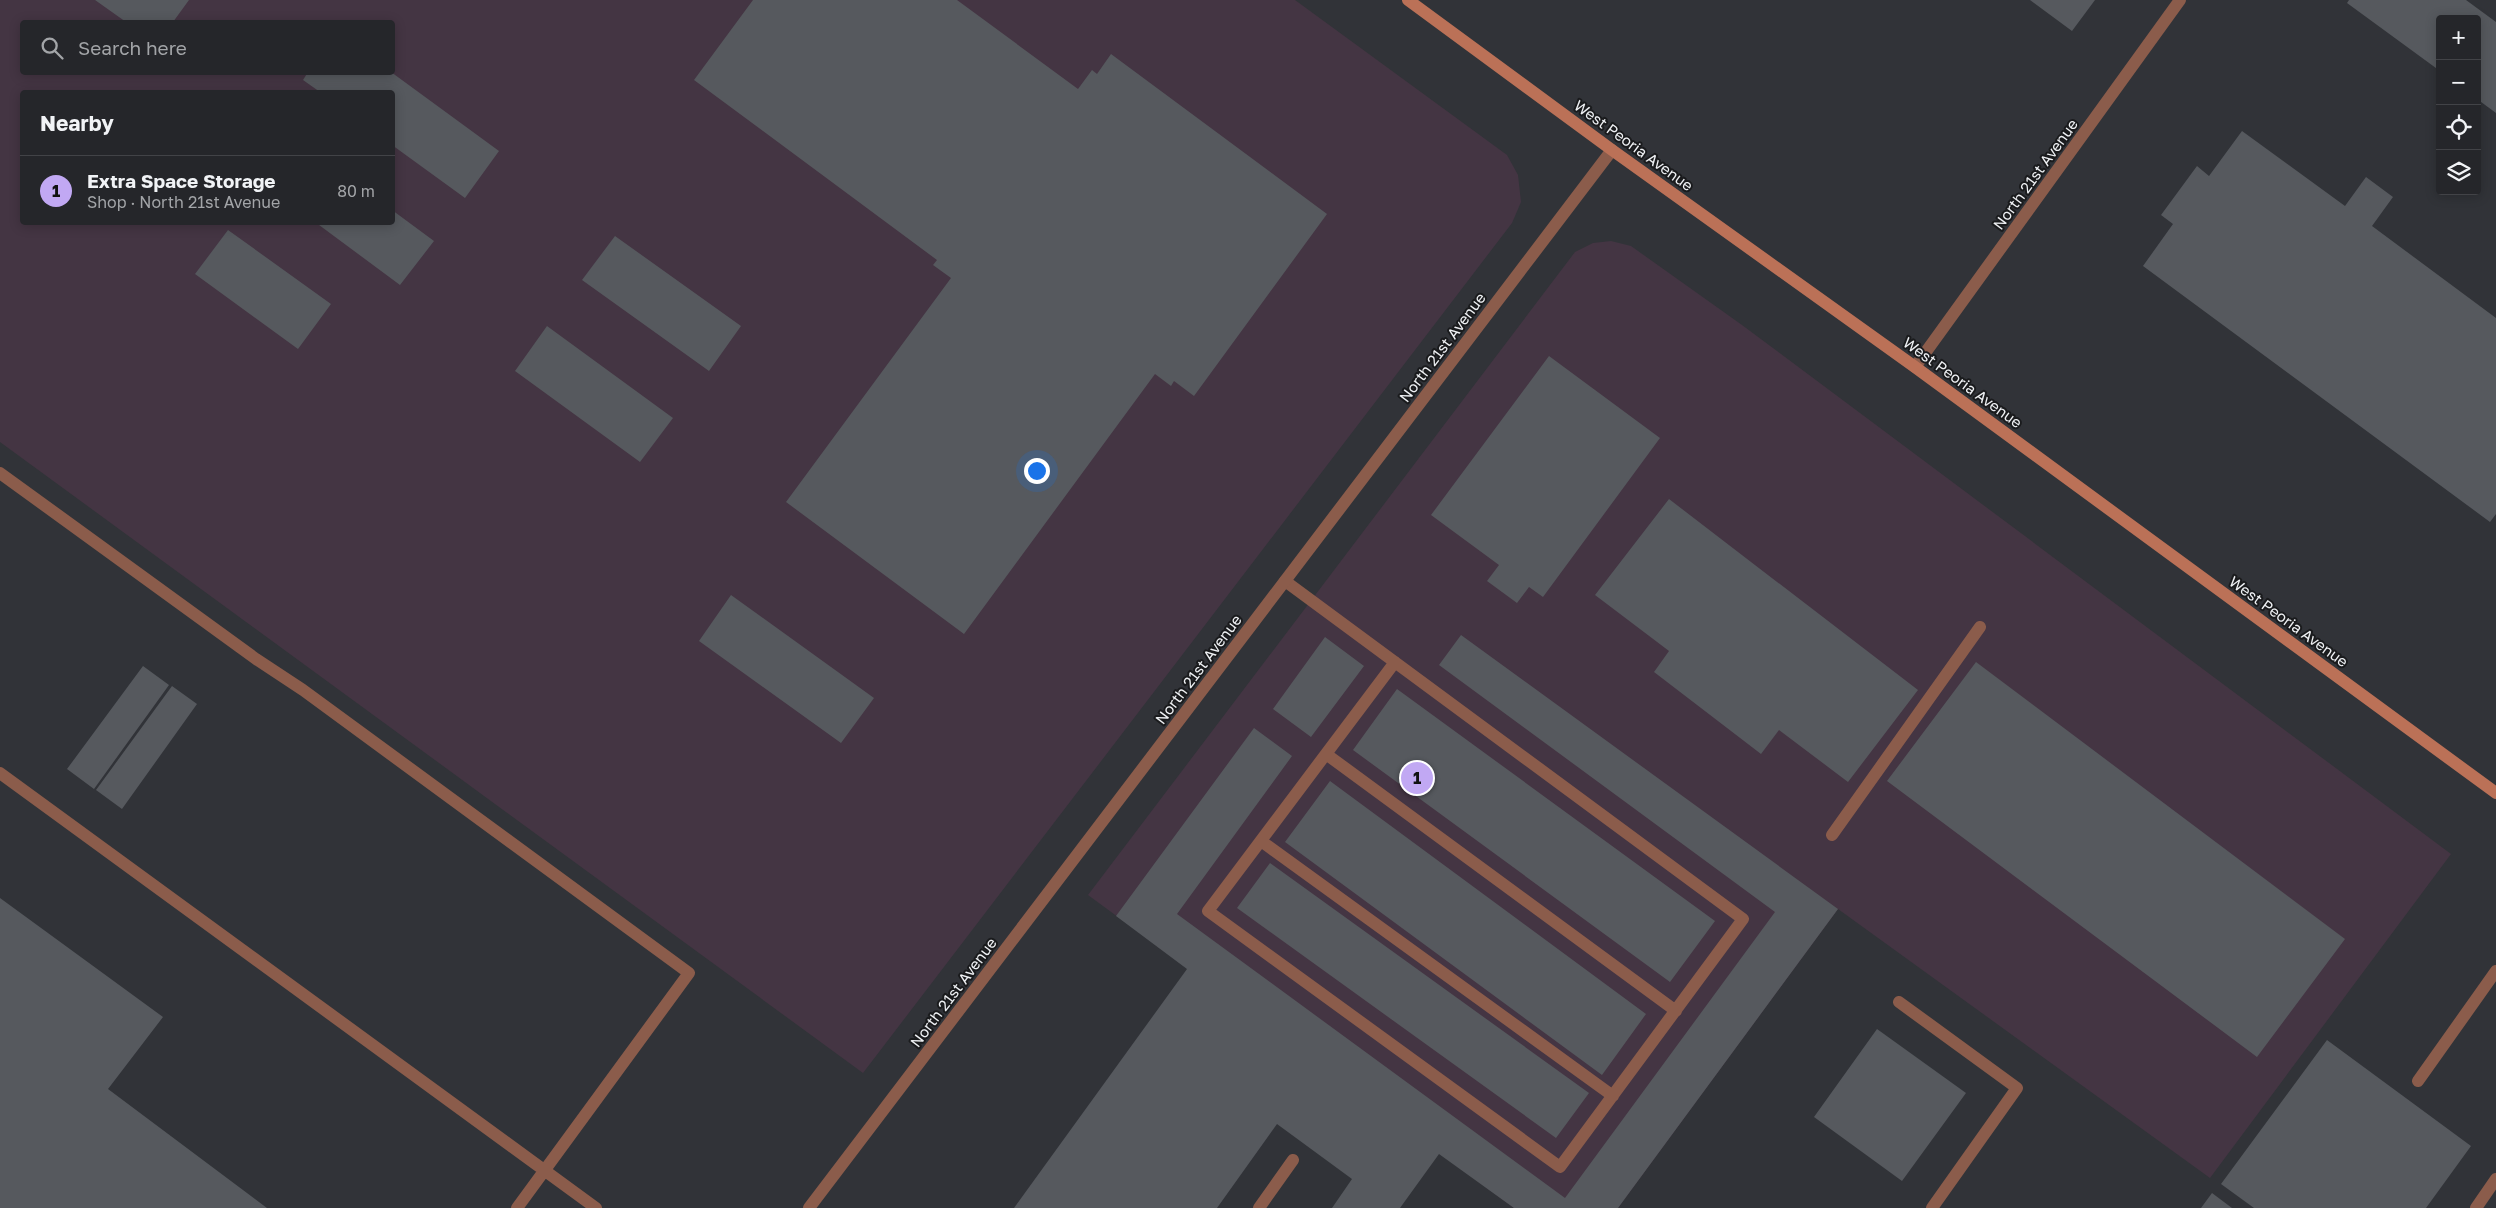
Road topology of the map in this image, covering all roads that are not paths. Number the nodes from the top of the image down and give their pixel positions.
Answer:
1 (1408, 0) edge
2 (2180, 0) edge
3 (1612, 150) junction
4 (1915, 367) junction
5 (0, 473) edge
6 (1285, 581) junction
7 (1980, 627) dead end
8 (1395, 662) junction
9 (1326, 754) junction
10 (0, 773) edge
11 (2496, 793) edge
12 (1832, 835) dead end
13 (1261, 841) junction
14 (2496, 971) edge
15 (1899, 1002) dead end
16 (1676, 1011) junction
17 (2418, 1081) dead end
18 (1613, 1096) junction
19 (1292, 1160) dead end
20 (544, 1170) junction
21 (2496, 1180) edge
22 (813, 1207) edge
23 (517, 1208) edge
24 (596, 1208) edge
25 (1259, 1208) edge
26 (1932, 1208) edge
27 (2476, 1208) edge

1 - 3 main road, West Peoria Avenue
2 - 4 street, North 21st Avenue
3 - 4 main road, West Peoria Avenue
3 - 6 street, North 21st Avenue
4 - 11 main road, West Peoria Avenue
5 - 20 street
6 - 8 street
6 - 22 street, North 21st Avenue
7 - 12 street
8 - 9 street
8 - 16 street
9 - 13 street
9 - 16 street
10 - 20 street
13 - 18 street
13 - 18 street
14 - 17 street
15 - 26 street
16 - 18 street
19 - 25 street
20 - 23 street
20 - 24 street
21 - 27 street

